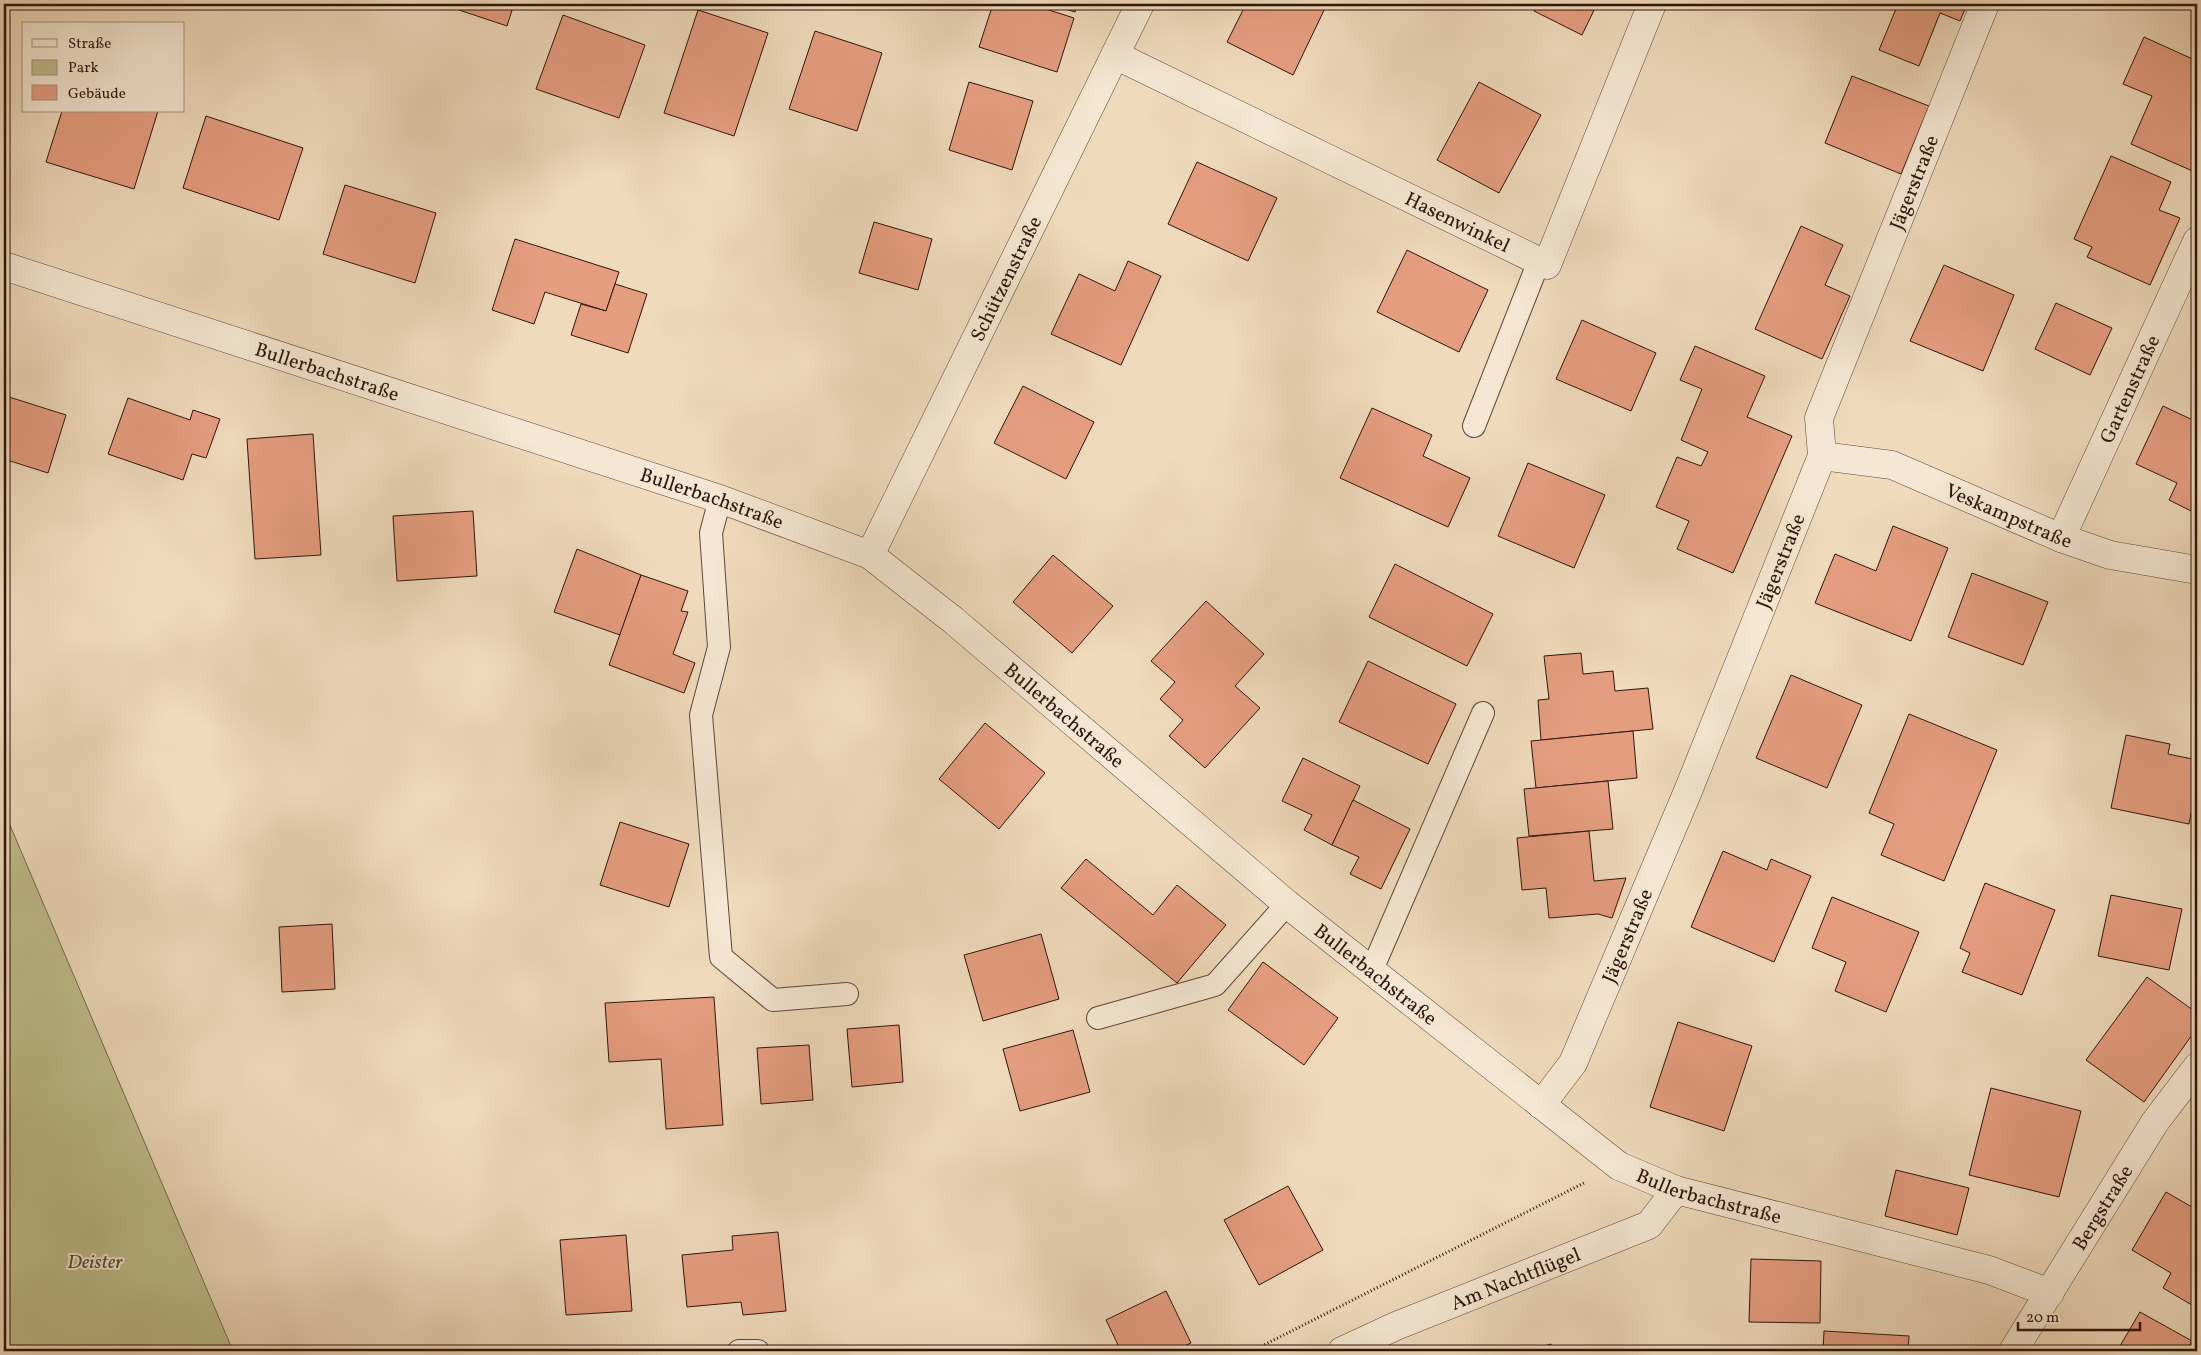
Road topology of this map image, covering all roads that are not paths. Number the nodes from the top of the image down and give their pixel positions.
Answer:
1 (1140, 4) edge
2 (1652, 4) edge
3 (1985, 4) edge
4 (1115, 55) junction
5 (2197, 241) edge
6 (1539, 261) junction
7 (4, 266) edge
8 (1474, 426) dead end
9 (1822, 456) junction
10 (720, 499) junction
11 (2061, 538) junction
12 (870, 555) junction
13 (2197, 570) edge
14 (1484, 713) dead end
15 (1287, 904) junction
16 (1371, 972) junction
17 (848, 994) dead end
18 (1098, 1018) dead end
19 (2197, 1068) edge
20 (1541, 1105) junction
21 (1676, 1190) junction
22 (2050, 1293) junction
23 (739, 1351) edge
24 (758, 1351) edge
25 (1342, 1351) edge
26 (2013, 1351) edge

1 - 4 street, Schützenstraße
2 - 6 street
3 - 9 street, Jägerstraße
4 - 6 street, Hasenwinkel
4 - 12 street, Schützenstraße
5 - 11 street, Gartenstraße
6 - 8 lane
7 - 10 street, Bullerbachstraße
9 - 11 street, Veskampstraße
9 - 20 street, Jägerstraße
10 - 12 street, Bullerbachstraße
10 - 17 lane
11 - 13 street, Veskampstraße
12 - 15 street, Bullerbachstraße
14 - 16 lane
15 - 16 street, Bullerbachstraße
15 - 18 lane
16 - 20 street, Bullerbachstraße
19 - 22 street, Bergstraße
20 - 21 street, Bullerbachstraße
21 - 22 street, Bullerbachstraße
21 - 25 street, Am Nachtflügel
22 - 26 street, Bergstraße
23 - 24 lane

